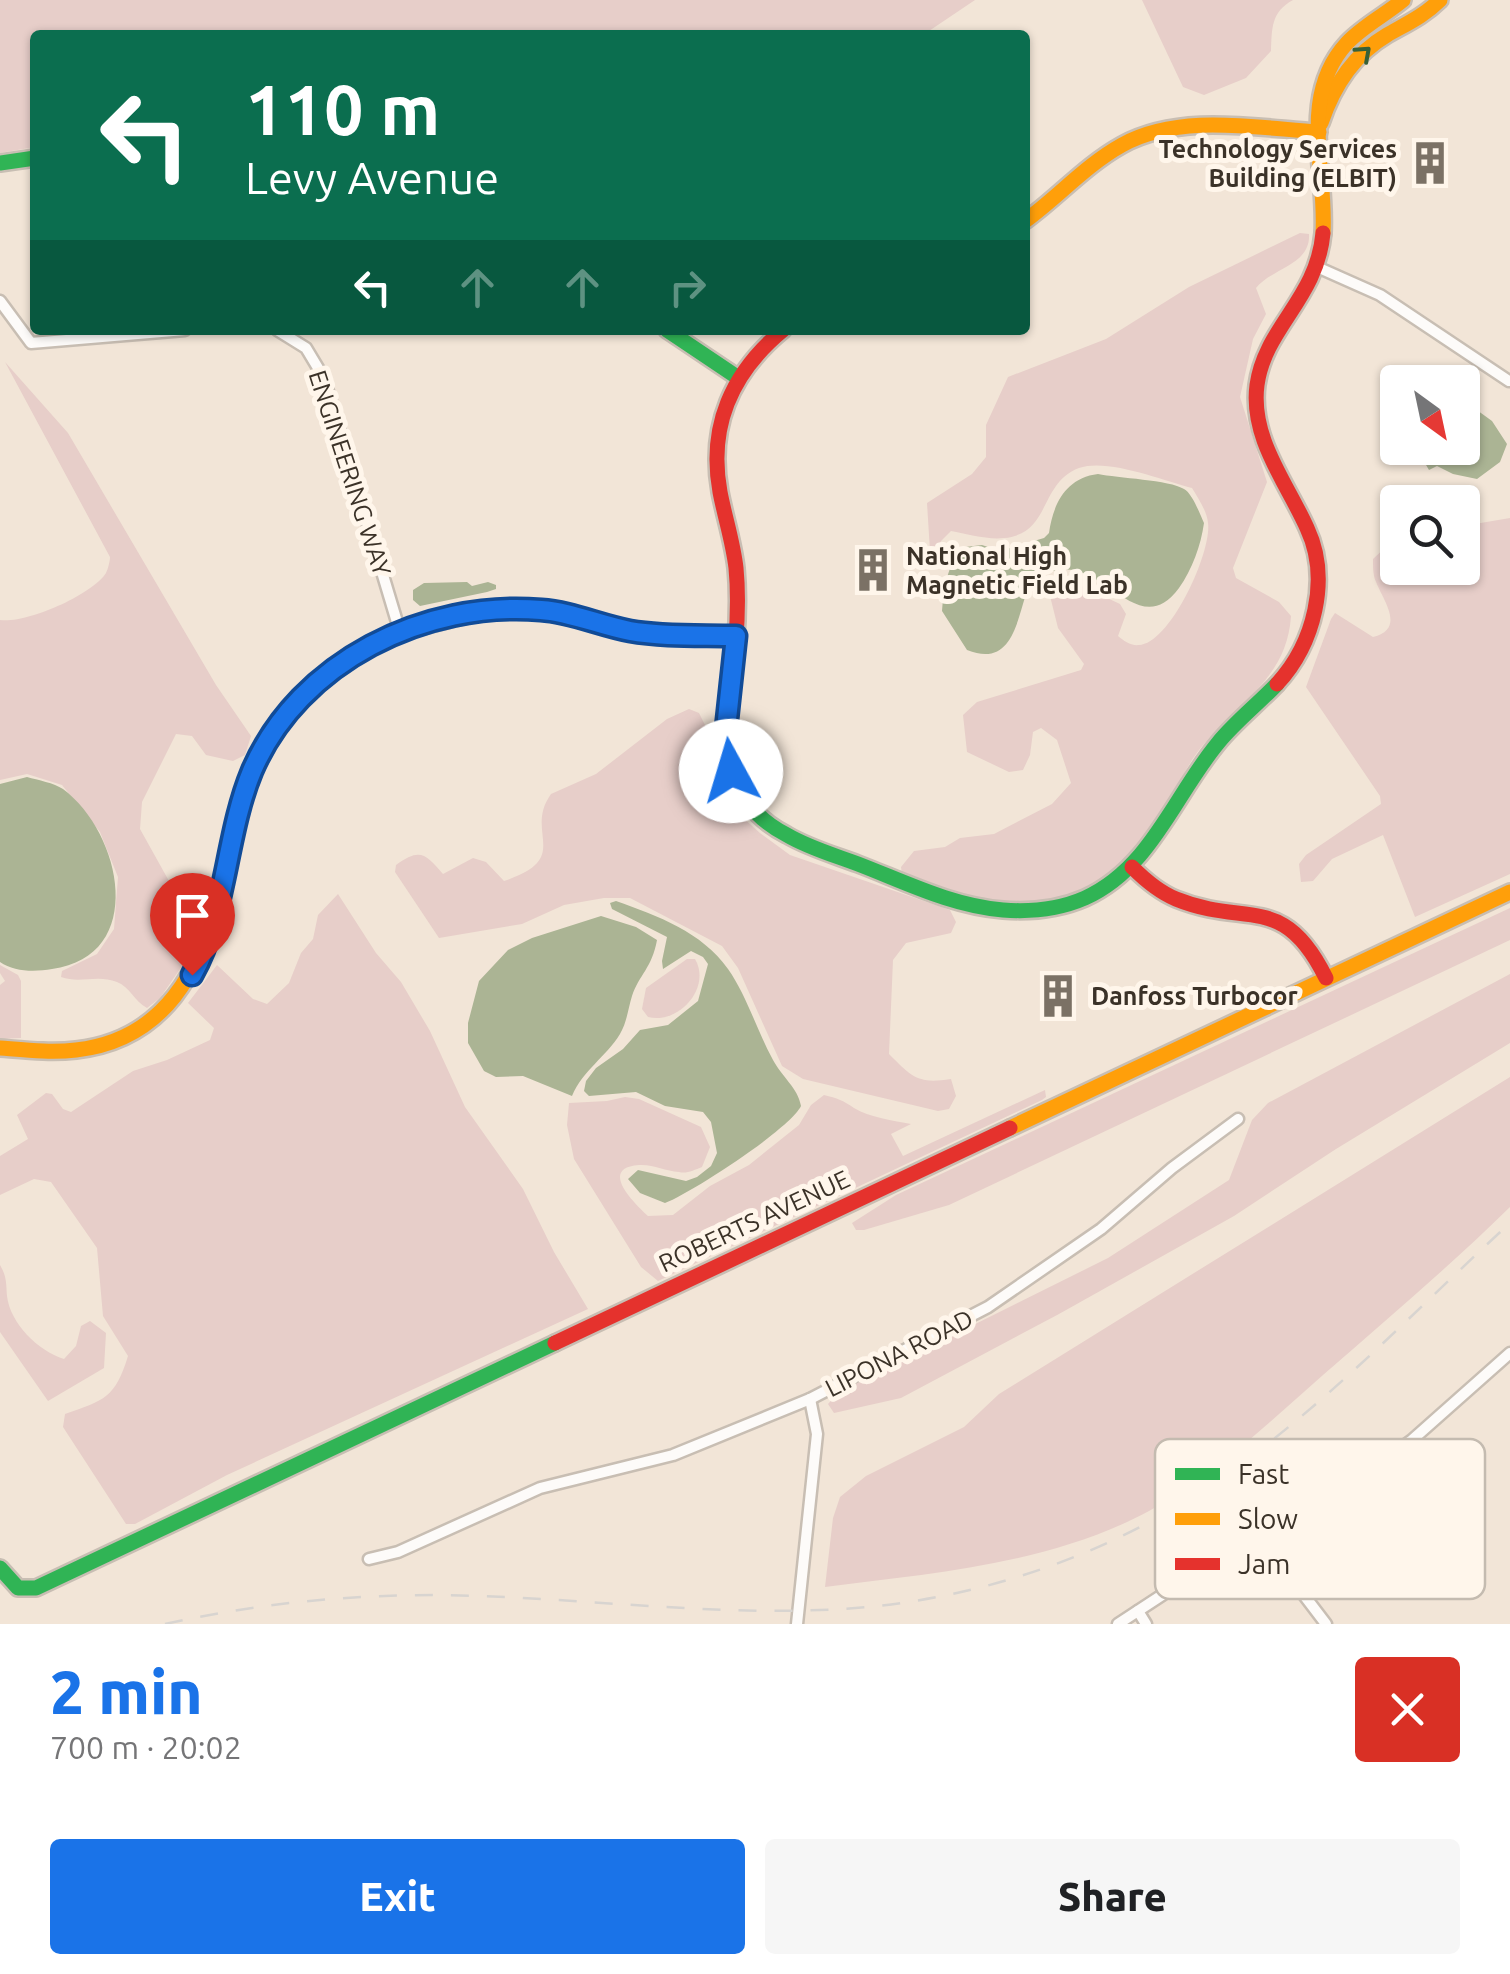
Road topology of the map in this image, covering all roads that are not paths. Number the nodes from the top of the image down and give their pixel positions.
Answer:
1 (1403, 0) edge
2 (1438, 1) edge
3 (1319, 132) junction
4 (30, 159) edge
5 (0, 163) edge
6 (1030, 217) edge
7 (1317, 267) junction
8 (0, 301) edge
9 (131, 335) edge
10 (285, 335) edge
11 (674, 335) edge
12 (777, 335) edge
13 (737, 377) junction
14 (1508, 381) edge
15 (400, 632) junction
16 (736, 636) junction
17 (1132, 867) junction
18 (1510, 892) edge
19 (1326, 978) junction
20 (0, 1048) edge
21 (1238, 1119) dead end
22 (1510, 1353) edge
23 (810, 1399) junction
24 (1413, 1439) edge
25 (370, 1559) dead end
26 (0, 1568) edge
27 (1156, 1599) edge
28 (1307, 1599) edge
29 (1138, 1611) junction
30 (797, 1624) edge
31 (1118, 1624) edge
32 (1146, 1624) edge
33 (1326, 1624) edge

1 - 3 street
3 -> 2 street
3 - 6 street
3 - 7 street
4 - 5 street
7 - 14 street
7 - 17 street
8 - 9 street
10 - 15 street, ENGINEERING WAY
11 - 13 street
12 - 13 street
13 - 16 street
15 - 16 street
15 - 20 street
16 - 17 street
17 - 19 street
18 - 19 street, ROBERTS AVENUE
19 - 26 street, ROBERTS AVENUE
21 - 23 street, LIPONA ROAD
22 - 24 street
23 - 25 street, LIPONA ROAD
23 - 30 street
27 - 29 street
28 - 33 street
29 - 31 street
29 - 32 street

